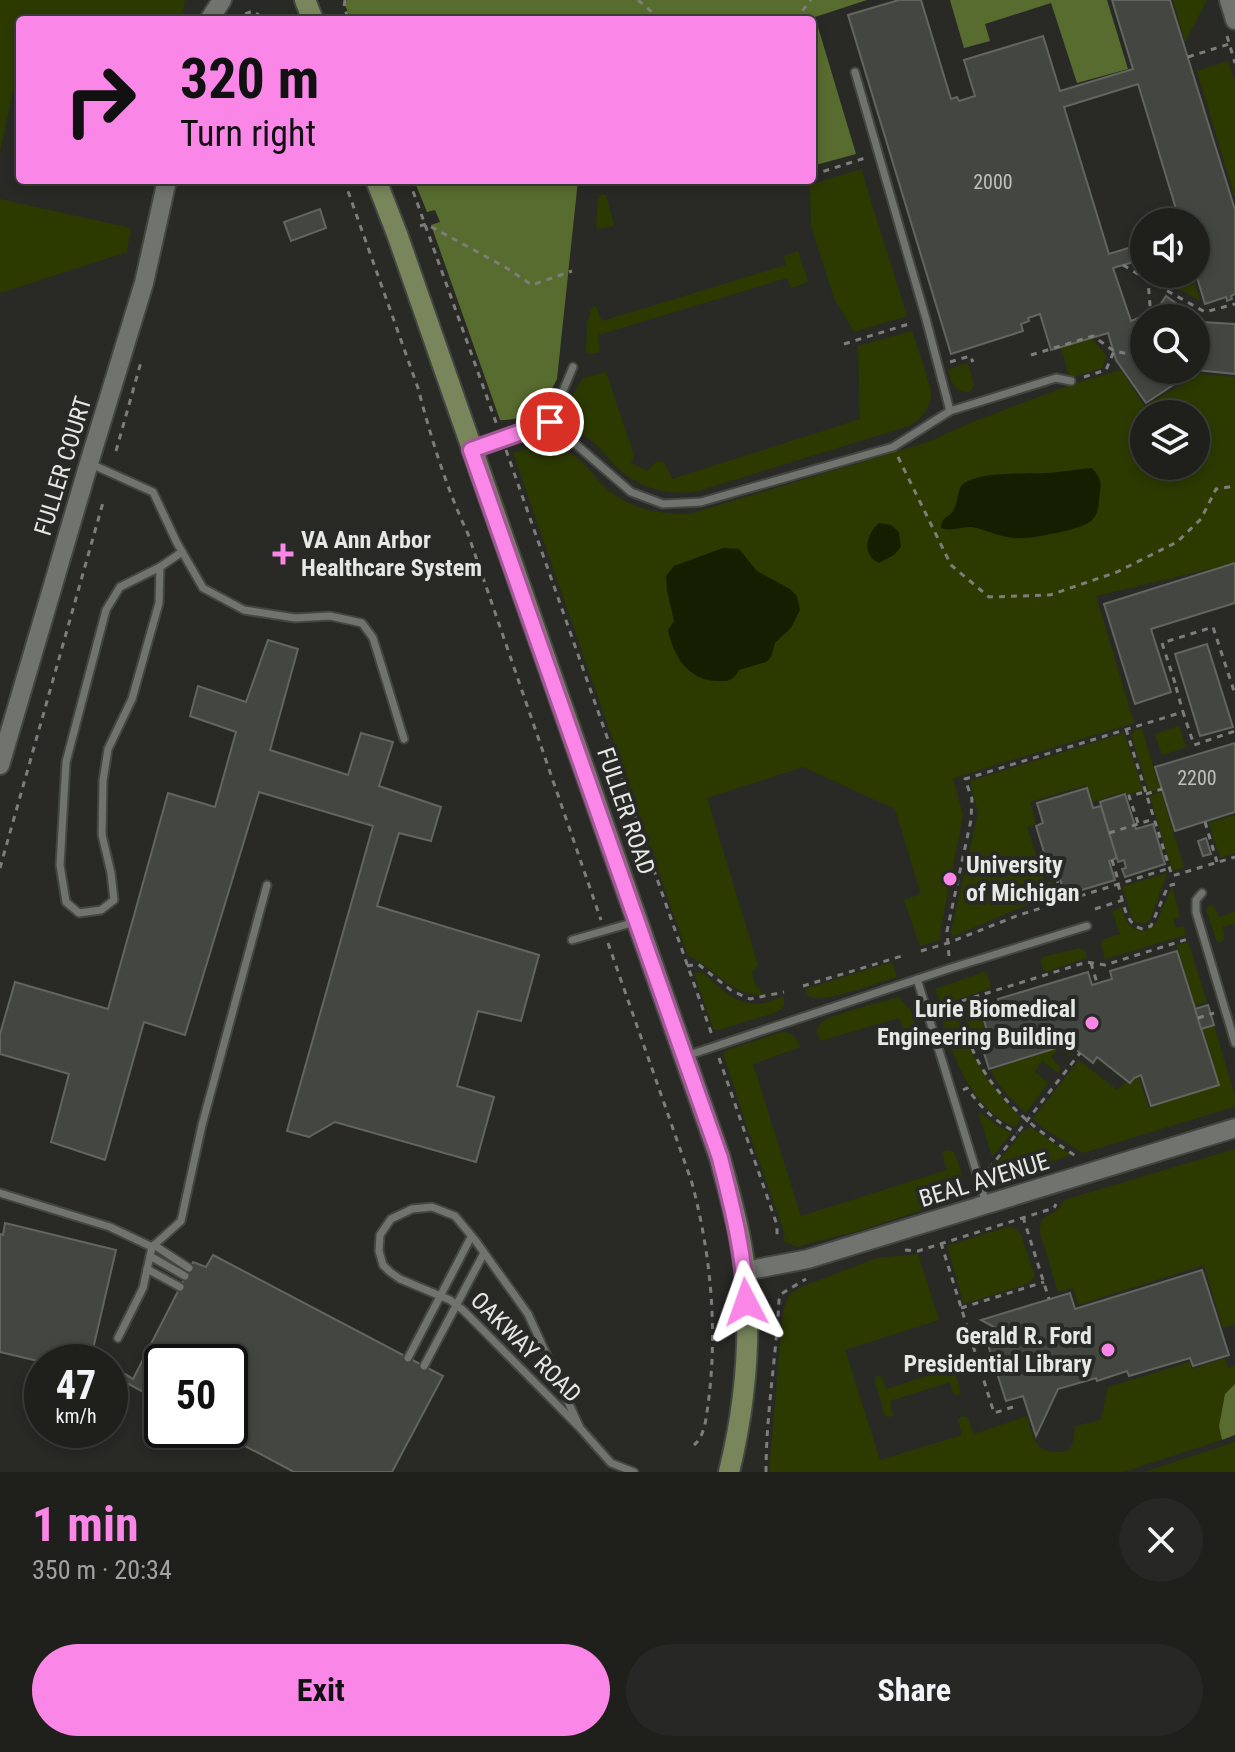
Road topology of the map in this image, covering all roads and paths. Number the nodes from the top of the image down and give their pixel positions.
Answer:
1 (638, 0) edge
2 (811, 0) edge
3 (1229, 0) edge
4 (239, 16) edge
5 (260, 16) edge
6 (656, 16) edge
7 (798, 16) edge
8 (1235, 20) edge
9 (1229, 44) dead end
10 (1188, 57) dead end
11 (855, 72) dead end
12 (852, 162) dead end
13 (816, 174) edge
14 (166, 184) edge
15 (346, 184) edge
16 (377, 184) edge
17 (411, 184) edge
18 (426, 224) junction
19 (420, 226) dead end
20 (1123, 265) dead end
21 (1130, 269) edge
22 (572, 271) dead end
23 (1162, 288) edge
24 (1235, 304) edge
25 (903, 326) dead end
26 (844, 344) dead end
27 (1114, 351) junction
28 (1130, 354) edge
29 (1031, 355) dead end
30 (973, 362) dead end
31 (141, 363) dead end
32 (938, 365) junction
33 (573, 367) dead end
34 (1071, 381) joint
35 (950, 411) junction
36 (550, 422) junction
37 (502, 439) junction
38 (893, 447) junction
39 (471, 450) junction
40 (116, 451) dead end
41 (89, 463) junction
42 (1235, 486) edge
43 (104, 499) dead end
44 (182, 552) junction
45 (160, 567) junction
46 (1235, 694) edge
47 (1183, 712) junction
48 (1126, 729) junction
49 (1235, 731) edge
50 (404, 739) dead end
51 (0, 765) edge
52 (1162, 789) dead end
53 (1146, 793) junction
54 (1154, 819) junction
55 (1205, 822) dead end
56 (1138, 824) junction
57 (1109, 833) dead end
58 (1235, 857) edge
59 (1112, 860) dead end
60 (1217, 862) junction
61 (0, 868) edge
62 (1170, 868) junction
63 (653, 870) junction
64 (646, 872) dead end
65 (1056, 877) dead end
66 (1119, 884) junction
67 (1175, 884) dead end
68 (267, 885) dead end
69 (597, 889) dead end
70 (591, 891) junction
71 (1202, 893) dead end
72 (1123, 900) junction
73 (1064, 901) junction
74 (1095, 909) dead end
75 (637, 922) junction
76 (1087, 926) dead end
77 (604, 931) junction
78 (1191, 938) dead end
79 (572, 940) dead end
80 (948, 943) junction
81 (921, 951) dead end
82 (902, 956) dead end
83 (1091, 963) junction
84 (1110, 964) junction
85 (687, 966) junction
86 (951, 968) junction
87 (1113, 970) dead end
88 (917, 979) junction
89 (1097, 983) dead end
90 (803, 986) dead end
91 (784, 992) dead end
92 (956, 1003) junction
93 (942, 1007) dead end
94 (1214, 1013) dead end
95 (1198, 1018) dead end
96 (1235, 1043) edge
97 (715, 1046) junction
98 (1080, 1053) dead end
99 (684, 1057) junction
100 (988, 1063) dead end
101 (981, 1065) junction
102 (952, 1093) junction
103 (1027, 1121) junction
104 (1235, 1128) edge
105 (1017, 1133) junction
106 (1100, 1170) junction
107 (980, 1181) junction
108 (0, 1193) edge
109 (987, 1205) junction
110 (1023, 1217) dead end
111 (777, 1236) dead end
112 (471, 1237) junction
113 (941, 1243) dead end
114 (153, 1246) junction
115 (484, 1253) junction
116 (150, 1256) junction
117 (189, 1268) dead end
118 (147, 1269) junction
119 (745, 1271) junction
120 (185, 1276) dead end
121 (1044, 1282) junction
122 (786, 1286) dead end
123 (180, 1287) dead end
124 (440, 1296) junction
125 (1049, 1299) dead end
126 (456, 1304) junction
127 (961, 1308) junction
128 (1004, 1336) dead end
129 (970, 1337) junction
130 (118, 1338) dead end
131 (408, 1358) dead end
132 (424, 1366) dead end
133 (1016, 1406) dead end
134 (580, 1428) junction
135 (694, 1445) dead end
136 (634, 1472) edge
137 (729, 1472) edge
138 (766, 1472) edge

1 - 6 path
2 - 7 path
3 - 8 street
4 - 5 path
9 - 10 path
11 - 32 lane
12 - 13 path
14 - 41 street, FULLER COURT
15 - 70 path
16 - 39 main road, FULLER ROAD
17 - 18 path
18 - 19 path
18 - 22 path
18 - 37 path
20 - 21 path
23 - 24 path
25 - 26 path
27 - 28 path
27 - 29 path
27 - 34 path
30 - 32 path
31 - 40 path
32 - 35 lane
33 - 36 lane
34 - 35 lane
35 - 38 lane
36 - 37 lane
36 - 38 lane
37 - 39 lane
37 - 63 path
38 - 42 path
39 - 75 main road, FULLER ROAD
41 - 44 lane
41 - 51 street, FULLER COURT
43 - 61 path
44 - 45 lane
44 - 50 lane
45 - 45 lane
46 - 47 path
47 - 48 path
47 - 49 path
48 - 53 path
48 - 80 path
52 - 53 path
53 - 54 path
53 - 56 path
54 - 56 path
54 - 62 path
55 - 60 path
56 - 57 path
58 - 60 path
59 - 66 path
60 - 62 path
62 - 66 path
63 - 64 path
63 - 85 path
65 - 73 path
66 - 72 path
66 - 73 path
67 - 72 path
68 - 114 lane
69 - 70 path
70 - 77 path
71 - 96 lane
72 - 74 path
73 - 80 path
75 - 77 lane
75 - 99 main road, FULLER ROAD
76 - 86 lane
77 - 79 lane
77 - 135 path
78 - 84 path
80 - 81 path
80 - 86 path
82 - 90 path
83 - 84 path
83 - 89 path
83 - 92 path
84 - 87 path
85 - 91 path
85 - 97 path
86 - 88 lane
88 - 97 lane
88 - 102 lane
92 - 93 path
92 - 101 path
94 - 95 path
97 - 99 lane
97 - 111 path
98 - 103 path
99 - 119 main road, FULLER ROAD
100 - 101 path
101 - 103 path
102 - 105 path
102 - 107 lane
103 - 105 path
103 - 106 path
104 - 106 street, BEAL AVENUE
105 - 107 path
106 - 109 street, BEAL AVENUE
107 - 109 lane
108 - 114 lane
109 - 119 street, BEAL AVENUE
110 - 121 path
112 - 115 lane, OAKWAY ROAD
112 - 124 lane
112 - 124 lane, OAKWAY ROAD
113 - 127 path
114 - 116 lane
114 - 117 lane
115 - 126 lane
115 - 134 lane, OAKWAY ROAD
116 - 118 lane
116 - 120 lane
118 - 123 lane
118 - 130 lane
119 - 137 main road, FULLER ROAD
121 - 125 path
121 - 127 path
122 - 138 path
124 - 126 lane, OAKWAY ROAD
124 - 131 lane
126 - 132 lane
126 - 134 lane, OAKWAY ROAD
127 - 129 path
128 - 129 path
129 - 133 path
134 - 136 lane, OAKWAY ROAD

